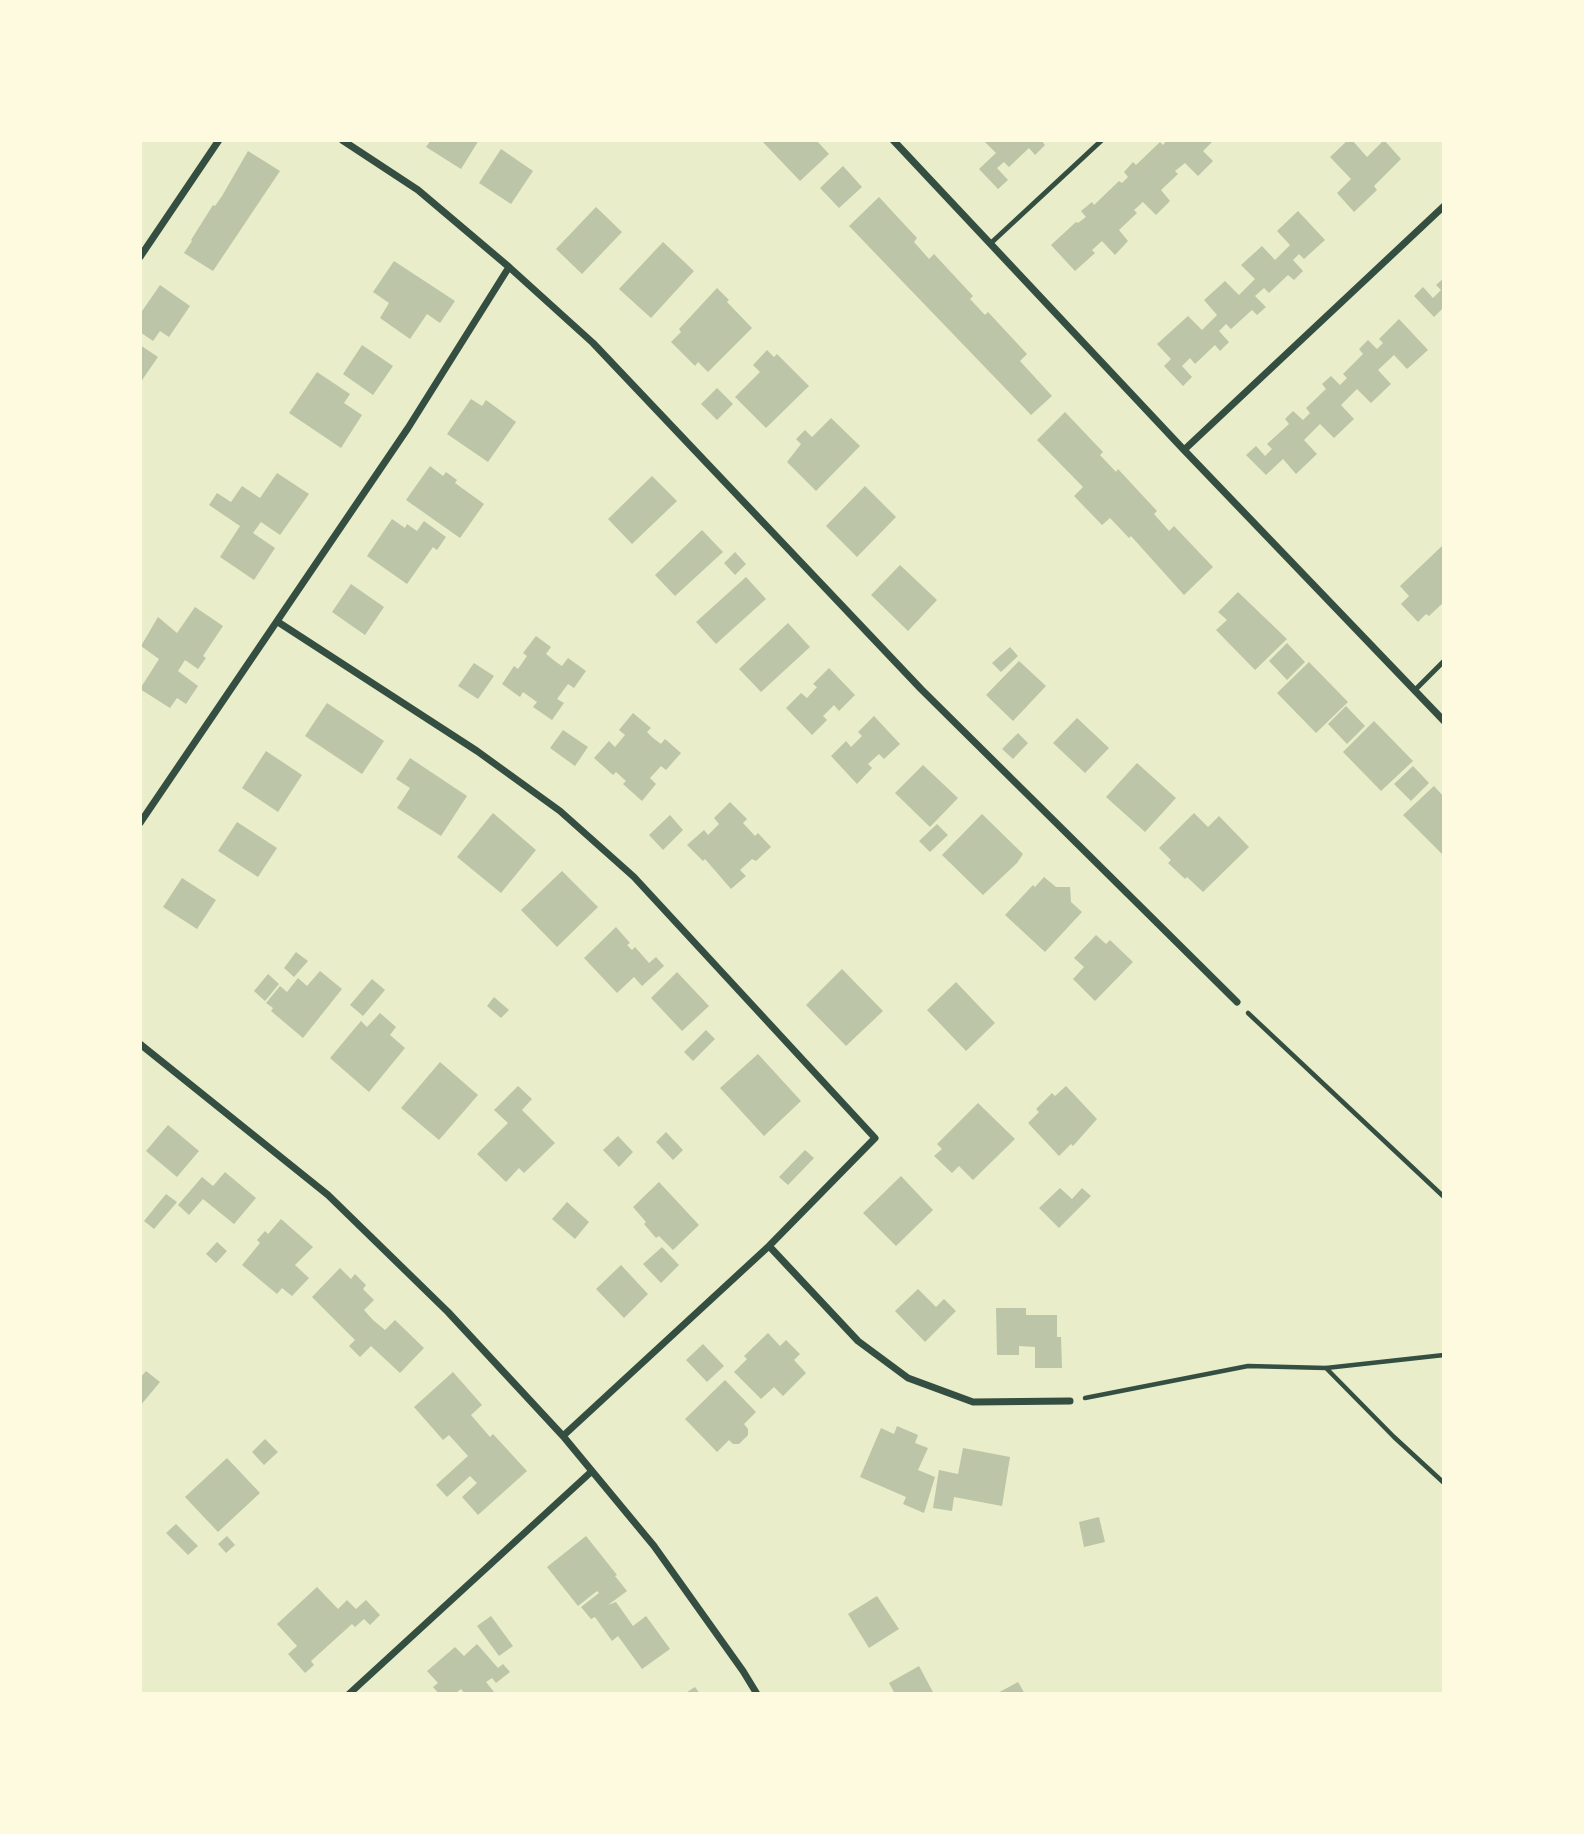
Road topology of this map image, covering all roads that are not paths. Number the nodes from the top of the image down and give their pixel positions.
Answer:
1 (219, 140) edge
2 (342, 140) edge
3 (893, 140) edge
4 (1102, 140) edge
5 (1444, 206) edge
6 (991, 243) junction
7 (140, 257) edge
8 (509, 267) junction
9 (1184, 450) junction
10 (278, 622) junction
11 (1444, 661) edge
12 (1414, 691) junction
13 (1444, 721) edge
14 (140, 823) edge
15 (1237, 1002) road end
16 (140, 1044) edge
17 (769, 1246) junction
18 (1070, 1401) road end
19 (563, 1436) junction
20 (592, 1471) junction
21 (349, 1694) edge
22 (757, 1694) edge

1 - 7 street
2 - 8 street
3 - 6 street
4 - 6 lane
5 - 9 street
6 - 9 street
8 - 10 street
8 - 15 street
9 - 12 street
10 - 14 street
10 - 17 street
11 - 12 lane
12 - 13 street
16 - 19 street
17 - 18 street
17 - 19 street
19 - 20 street
20 - 21 street
20 - 22 street

